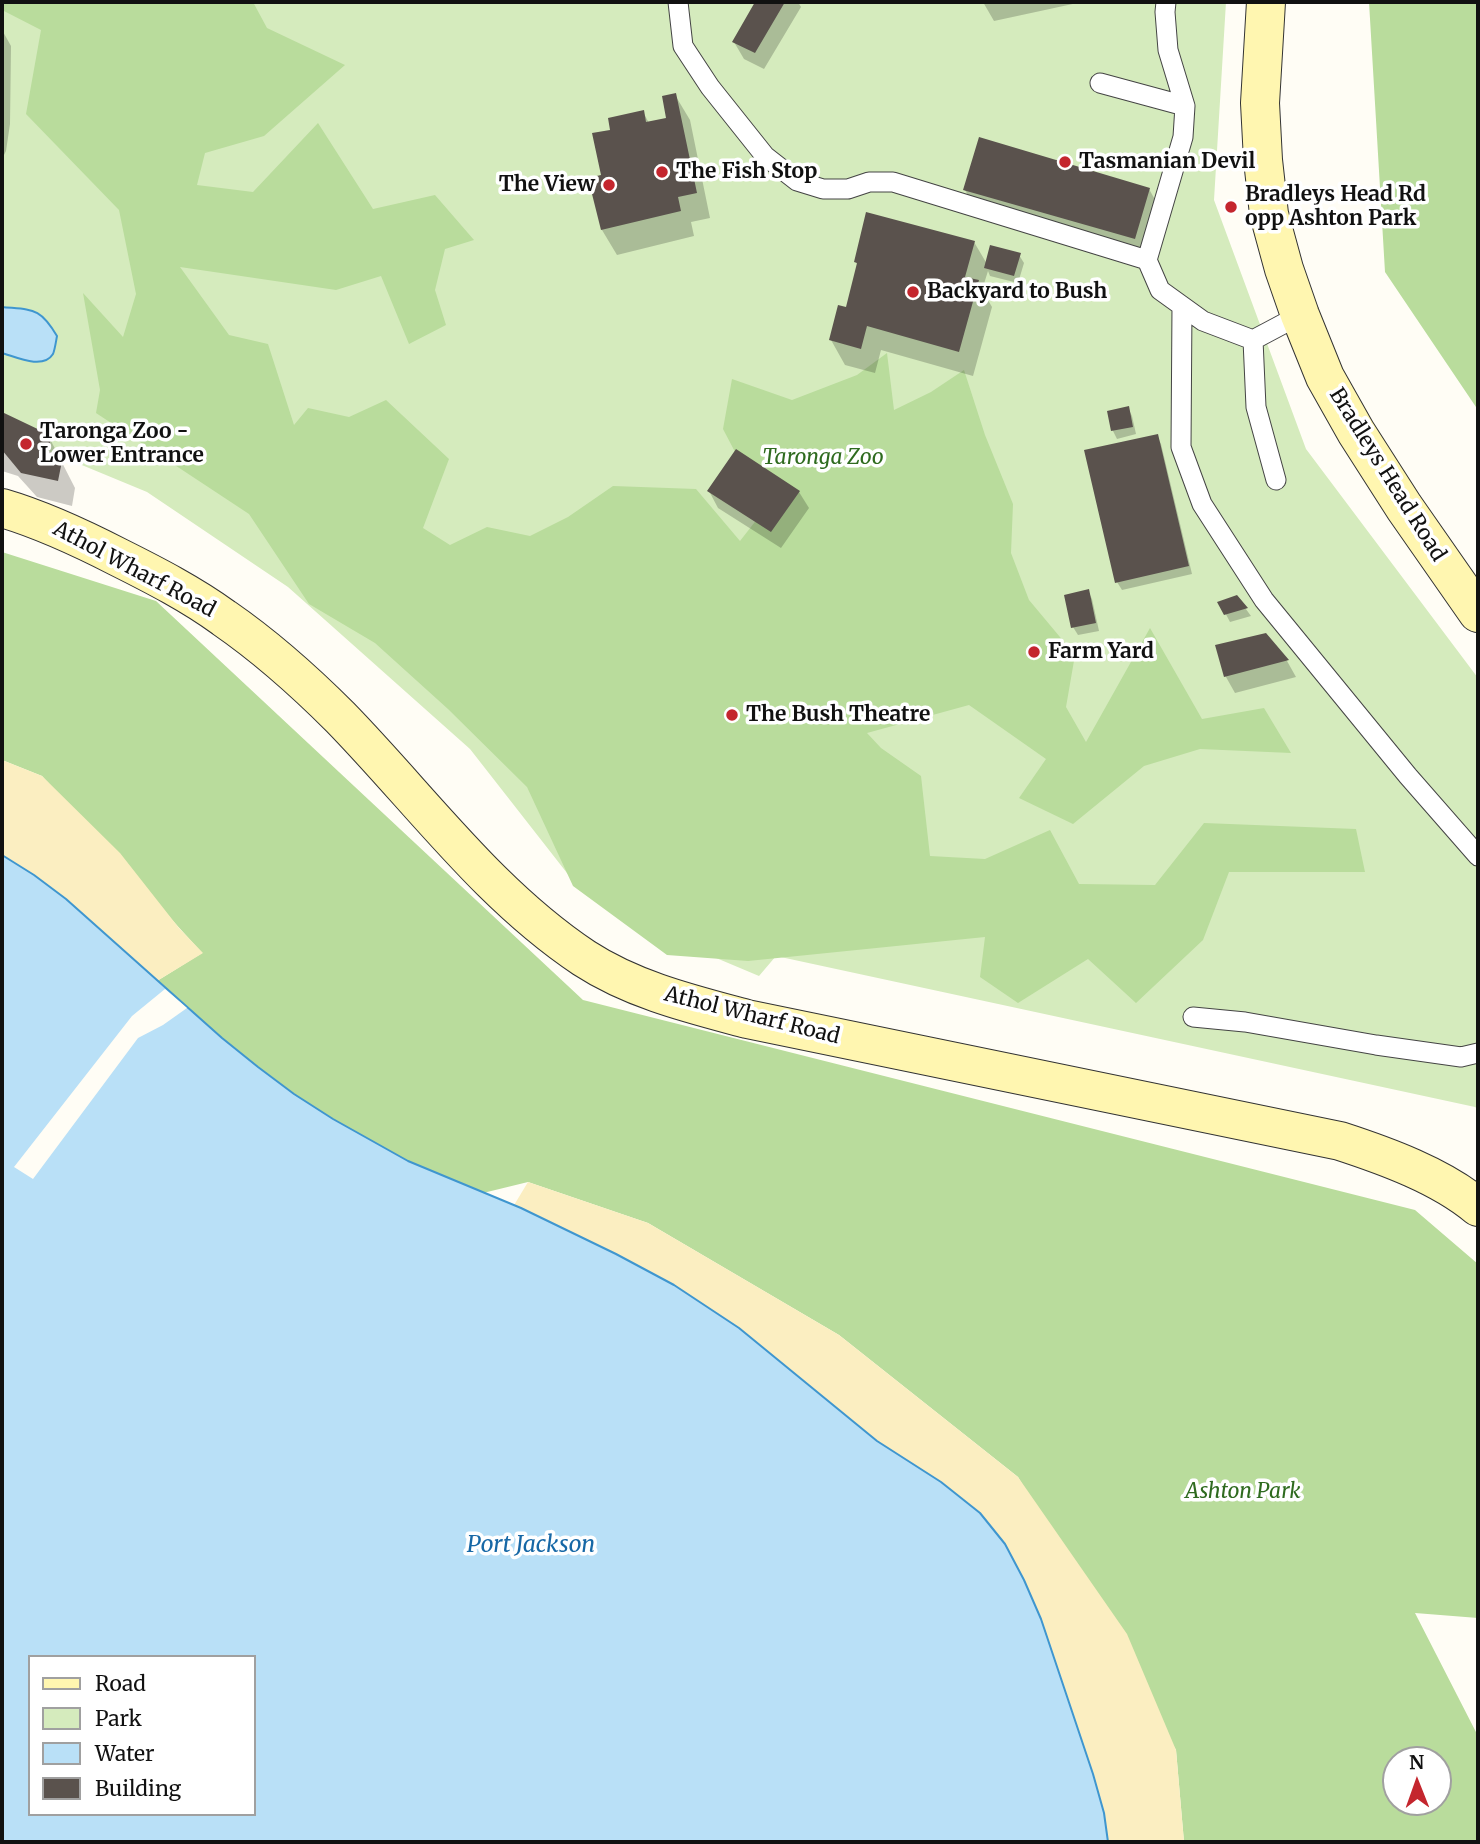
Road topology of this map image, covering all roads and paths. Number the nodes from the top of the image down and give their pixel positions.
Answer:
1 (678, 2) edge
2 (1166, 2) edge
3 (1266, 2) edge
4 (1100, 83) dead end
5 (1185, 106) junction
6 (1147, 260) junction
7 (1182, 306) junction
8 (1300, 315) junction
9 (1253, 341) junction
10 (1276, 480) dead end
11 (2, 508) edge
12 (1478, 613) edge
13 (1478, 856) edge
14 (1193, 1017) dead end
15 (1478, 1053) edge
16 (1478, 1207) edge

1 - 6 lane
2 - 5 lane
3 - 8 main road, Bradleys Head Road
4 - 5 lane
5 - 6 lane
6 - 7 lane
7 - 9 lane
7 - 13 lane
8 - 9 lane
8 - 12 main road, Bradleys Head Road
9 - 10 lane
11 - 16 main road, Athol Wharf Road
14 - 15 lane

